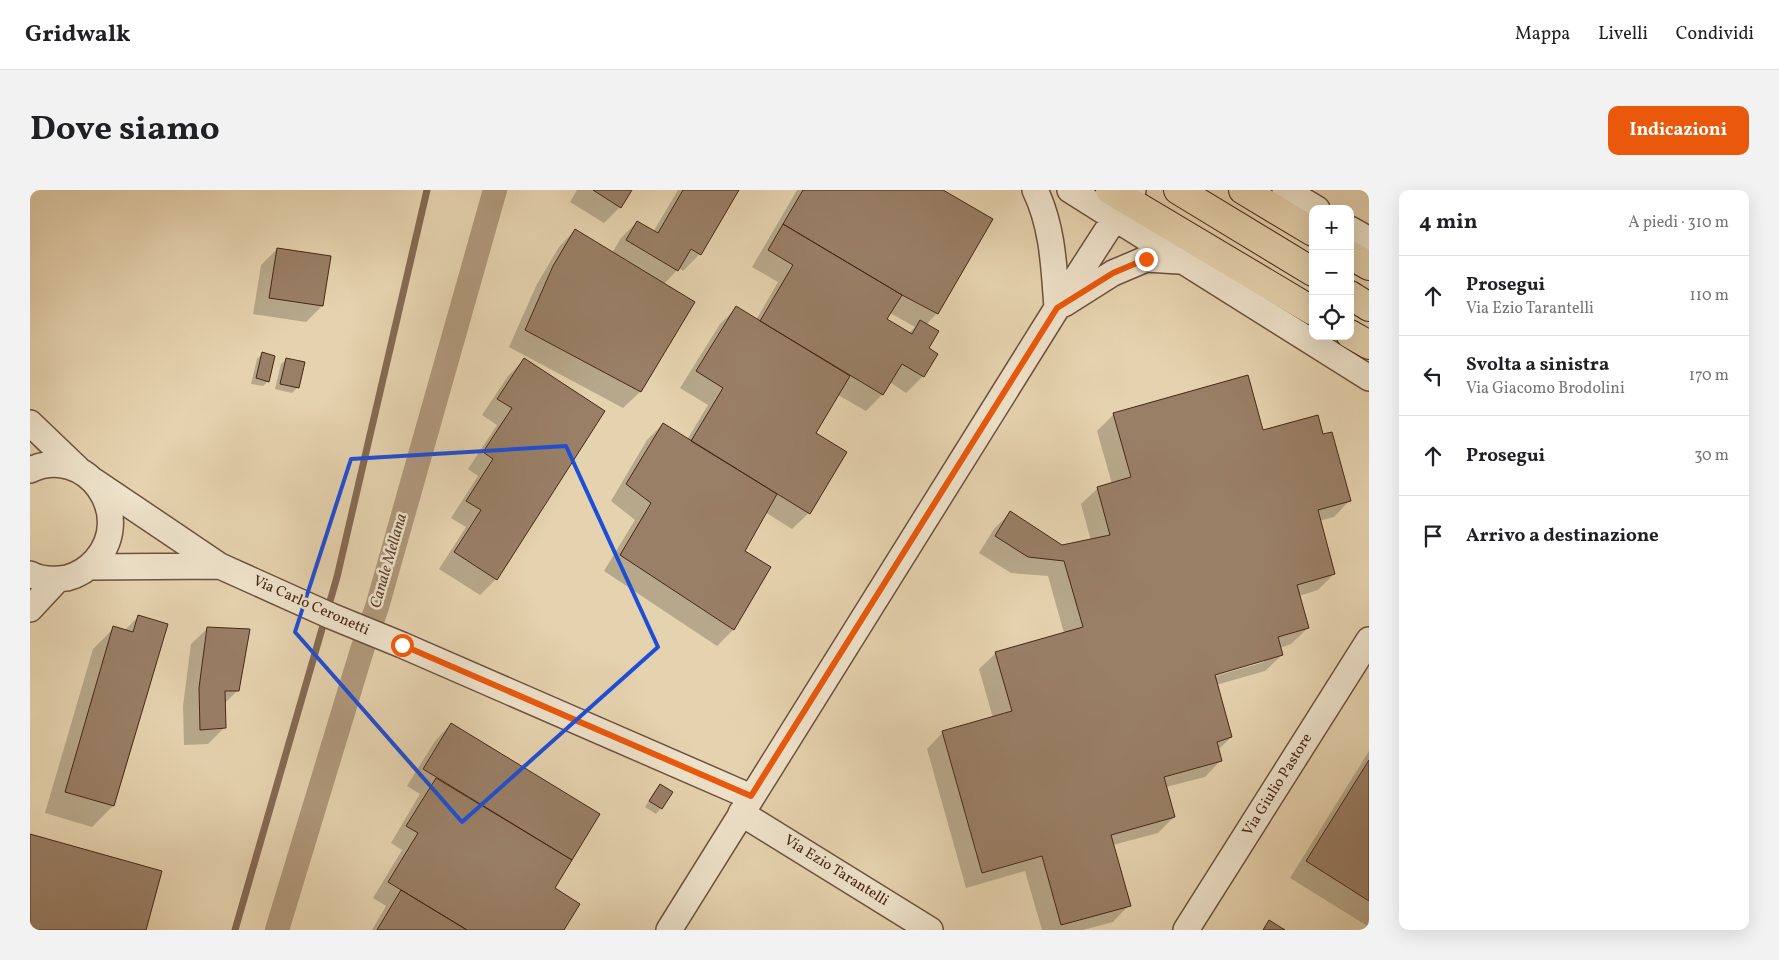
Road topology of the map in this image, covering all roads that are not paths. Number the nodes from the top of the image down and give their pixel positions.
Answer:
1 (1035, 190) edge
2 (1070, 190) edge
3 (1178, 190) edge
4 (1244, 190) edge
5 (1286, 190) edge
6 (1121, 200) edge
7 (1310, 205) edge
8 (1309, 230) edge
9 (1354, 231) edge
10 (1369, 240) edge
11 (1354, 257) edge
12 (1182, 261) junction
13 (1369, 266) edge
14 (1309, 270) edge
15 (1354, 298) edge
16 (1369, 307) edge
17 (1057, 308) junction
18 (1309, 309) edge
19 (1354, 336) edge
20 (1369, 345) edge
21 (1369, 378) edge
22 (30, 423) edge
23 (30, 470) edge
24 (86, 475) junction
25 (220, 566) junction
26 (90, 567) junction
27 (30, 574) edge
28 (57, 580) junction
29 (30, 609) edge
30 (1369, 640) edge
31 (402, 645) joint
32 (746, 805) junction
33 (669, 930) edge
34 (930, 930) edge
35 (1186, 930) edge

1 - 17 street
2 - 6 street
3 - 14 highway
4 - 8 highway
5 - 7 street
6 - 12 street
6 - 17 street
6 - 18 highway
9 - 10 street
11 - 13 highway
12 - 17 street
12 - 21 street
15 - 16 highway
17 - 32 street
19 - 20 highway
22 - 24 street
23 - 24 street
24 - 25 street, Via Carlo Ceronetti
24 - 26 street
25 - 26 street, Via Carlo Ceronetti
25 - 31 street, Via Carlo Ceronetti
26 - 28 street
27 - 28 street
28 - 29 street
30 - 35 street, Via Giulio Pastore
31 - 32 street, Via Ezio Tarantelli
32 - 33 street
32 - 34 street, Via Ezio Tarantelli

